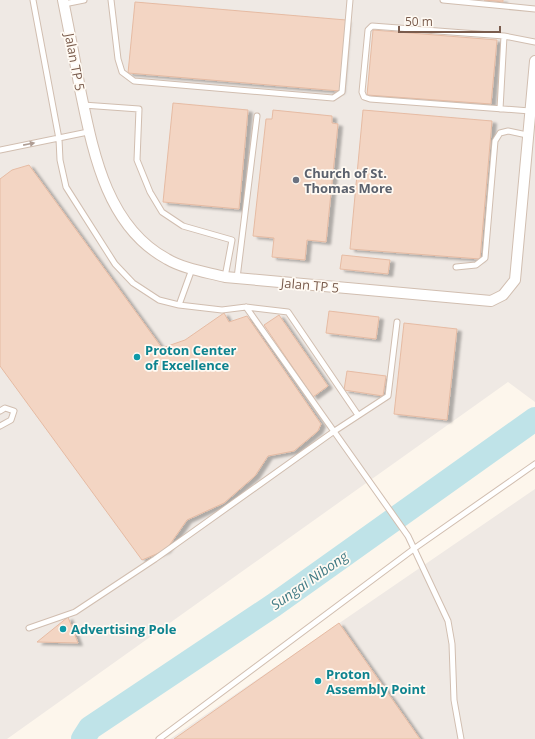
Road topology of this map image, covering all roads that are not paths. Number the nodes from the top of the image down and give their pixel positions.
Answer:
1 (33, 0) edge
2 (84, 0) edge
3 (111, 0) edge
4 (350, 0) edge
5 (443, 0) edge
6 (63, 2) edge
7 (508, 3) edge
8 (535, 9) edge
9 (504, 36) junction
10 (535, 42) edge
11 (535, 61) edge
12 (83, 105) junction
13 (500, 109) junction
14 (530, 111) junction
15 (257, 116) dead end
16 (88, 132) junction
17 (527, 135) junction
18 (59, 139) junction
19 (0, 150) edge
20 (456, 267) dead end
21 (192, 269) junction
22 (225, 277) junction
23 (237, 278) junction
24 (179, 305) junction
25 (246, 307) junction
26 (397, 322) dead end
27 (0, 411) edge
28 (358, 415) junction
29 (0, 426) edge
30 (333, 432) junction
31 (535, 464) edge
32 (415, 548) junction
33 (29, 628) dead end
34 (159, 739) edge
35 (461, 739) edge

1 - 18 lane
2 - 6 lane
3 - 4 lane
5 - 7 lane
6 - 12 street, Jalan TP 5
7 - 8 lane
9 - 10 lane
9 - 13 lane
9 - 13 lane
11 - 14 street, Jalan TP 5
12 - 16 street, Jalan TP 5
12 - 22 lane
13 - 14 lane
14 - 17 street, Jalan TP 5
15 - 23 lane
16 - 18 lane
16 - 21 street, Jalan TP 5
17 - 20 lane
17 - 23 street, Jalan TP 5
19 -> 18 lane
18 - 24 lane
21 - 22 street, Jalan TP 5
21 - 24 lane
22 - 23 street, Jalan TP 5
24 - 25 lane
25 - 28 lane
25 - 30 lane
26 - 28 lane
27 - 29 lane
28 - 30 lane
30 - 32 lane
30 - 33 lane
31 - 32 lane
32 - 34 lane
32 - 35 lane

